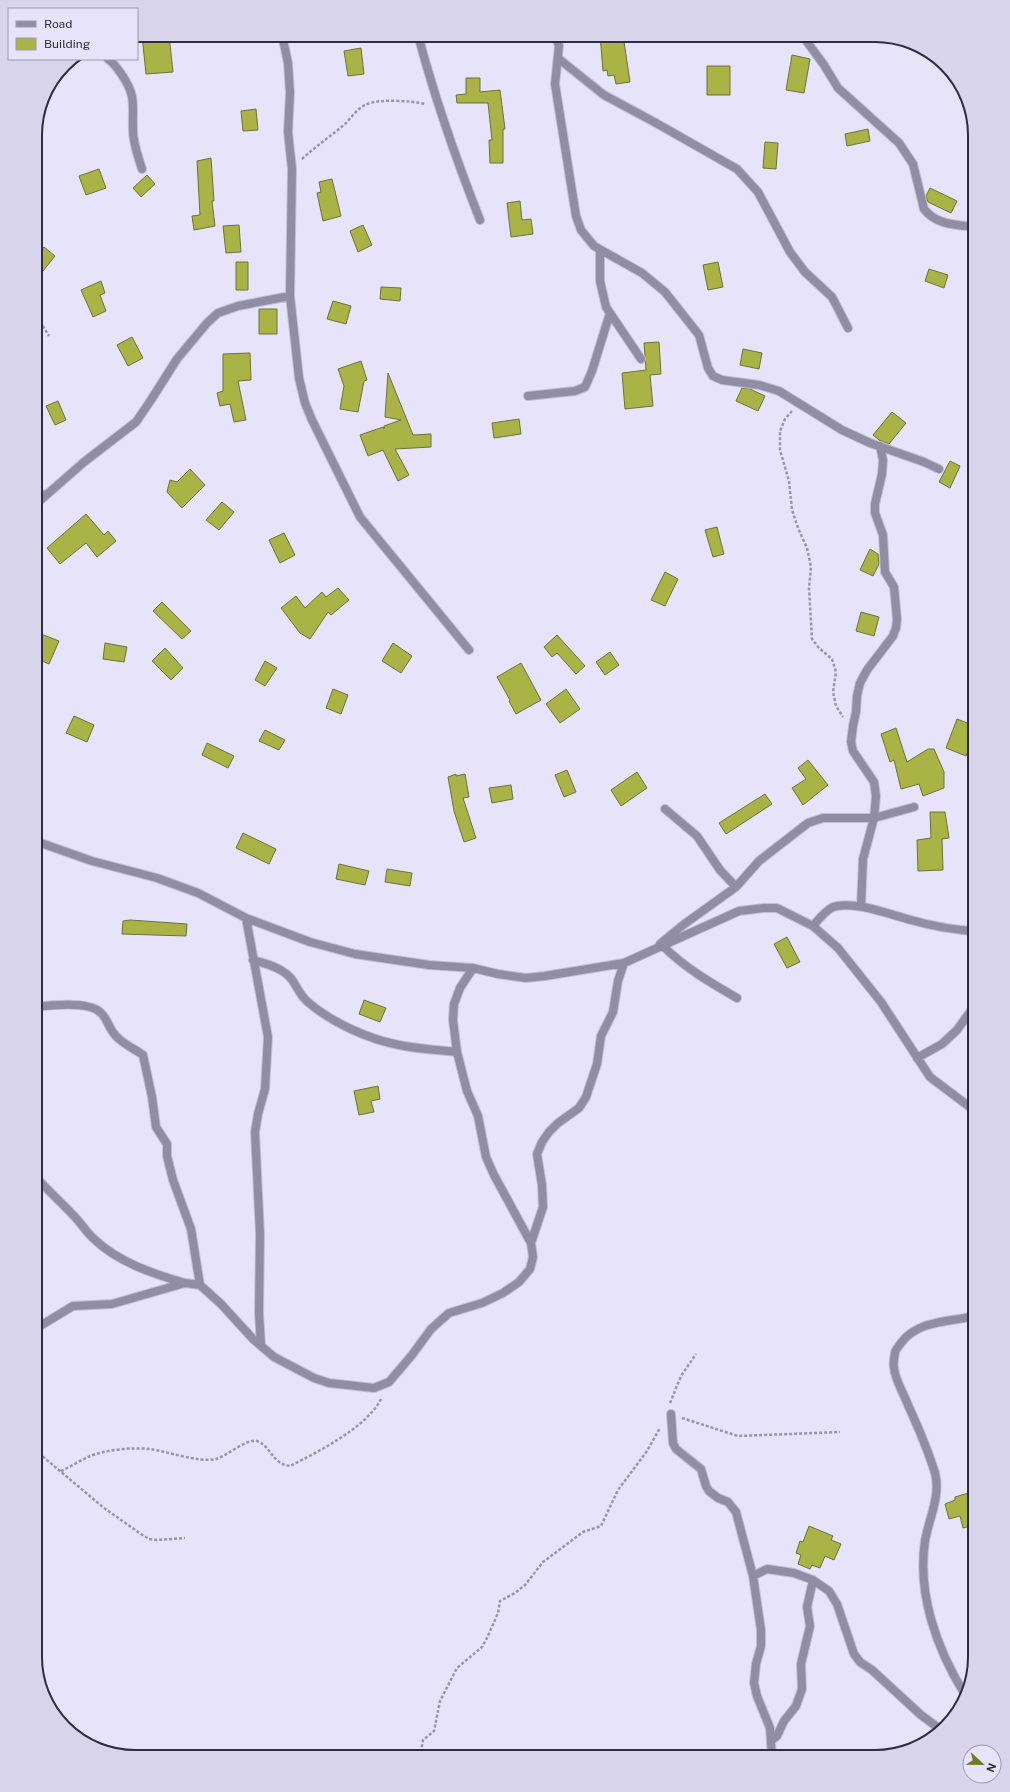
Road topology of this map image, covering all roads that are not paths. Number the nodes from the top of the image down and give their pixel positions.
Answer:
1 (284, 42) edge
2 (420, 42) edge
3 (558, 42) edge
4 (807, 42) edge
5 (559, 59) junction
6 (110, 60) edge
7 (142, 169) dead end
8 (480, 220) dead end
9 (968, 226) edge
10 (600, 250) junction
11 (290, 296) junction
12 (610, 314) junction
13 (848, 328) dead end
14 (641, 359) dead end
15 (528, 396) dead end
16 (880, 446) junction
17 (938, 469) dead end
18 (42, 494) edge
19 (46, 495) junction
20 (42, 499) edge
21 (469, 650) dead end
22 (914, 807) dead end
23 (665, 809) dead end
24 (874, 818) junction
25 (42, 843) edge
26 (736, 887) junction
27 (861, 906) junction
28 (246, 918) junction
29 (813, 926) junction
30 (968, 931) edge
31 (663, 946) junction
32 (652, 951) junction
33 (253, 960) junction
34 (624, 962) junction
35 (473, 968) junction
36 (738, 998) dead end
37 (42, 1006) edge
38 (968, 1015) edge
39 (457, 1052) junction
40 (917, 1058) junction
41 (968, 1106) edge
42 (42, 1184) edge
43 (532, 1243) junction
44 (185, 1283) junction
45 (200, 1285) junction
46 (968, 1318) edge
47 (42, 1325) edge
48 (261, 1345) junction
49 (669, 1414) road end
50 (753, 1576) junction
51 (813, 1580) junction
52 (962, 1689) edge
53 (937, 1726) edge
54 (771, 1741) junction
55 (772, 1750) edge

1 - 11 street
2 - 8 street
3 - 5 street
4 - 9 street
5 - 10 street
5 - 13 street
6 - 7 street
10 - 12 street
10 - 16 street
11 - 19 street
11 - 21 street
12 - 14 street
12 - 15 street
16 - 17 street
16 - 24 street
18 - 19 street
19 - 20 street
22 - 24 street
23 - 26 street
24 - 26 street
24 - 27 street
25 - 28 street
26 - 32 street
27 - 29 street
27 - 30 street
28 - 33 street
28 - 35 street
29 - 31 street
29 - 40 street
31 - 32 street
31 - 36 street
32 - 34 street
33 - 39 street
33 - 48 street
34 - 35 street
34 - 43 street
35 - 39 street
37 - 45 street
38 - 40 street
39 - 43 street
40 - 41 street
42 - 44 street
43 - 48 street
44 - 45 street
44 - 47 street
45 - 48 street
46 - 52 street
49 - 50 street
50 - 51 street
50 - 54 street
51 - 53 street
51 - 54 street
54 - 55 street

